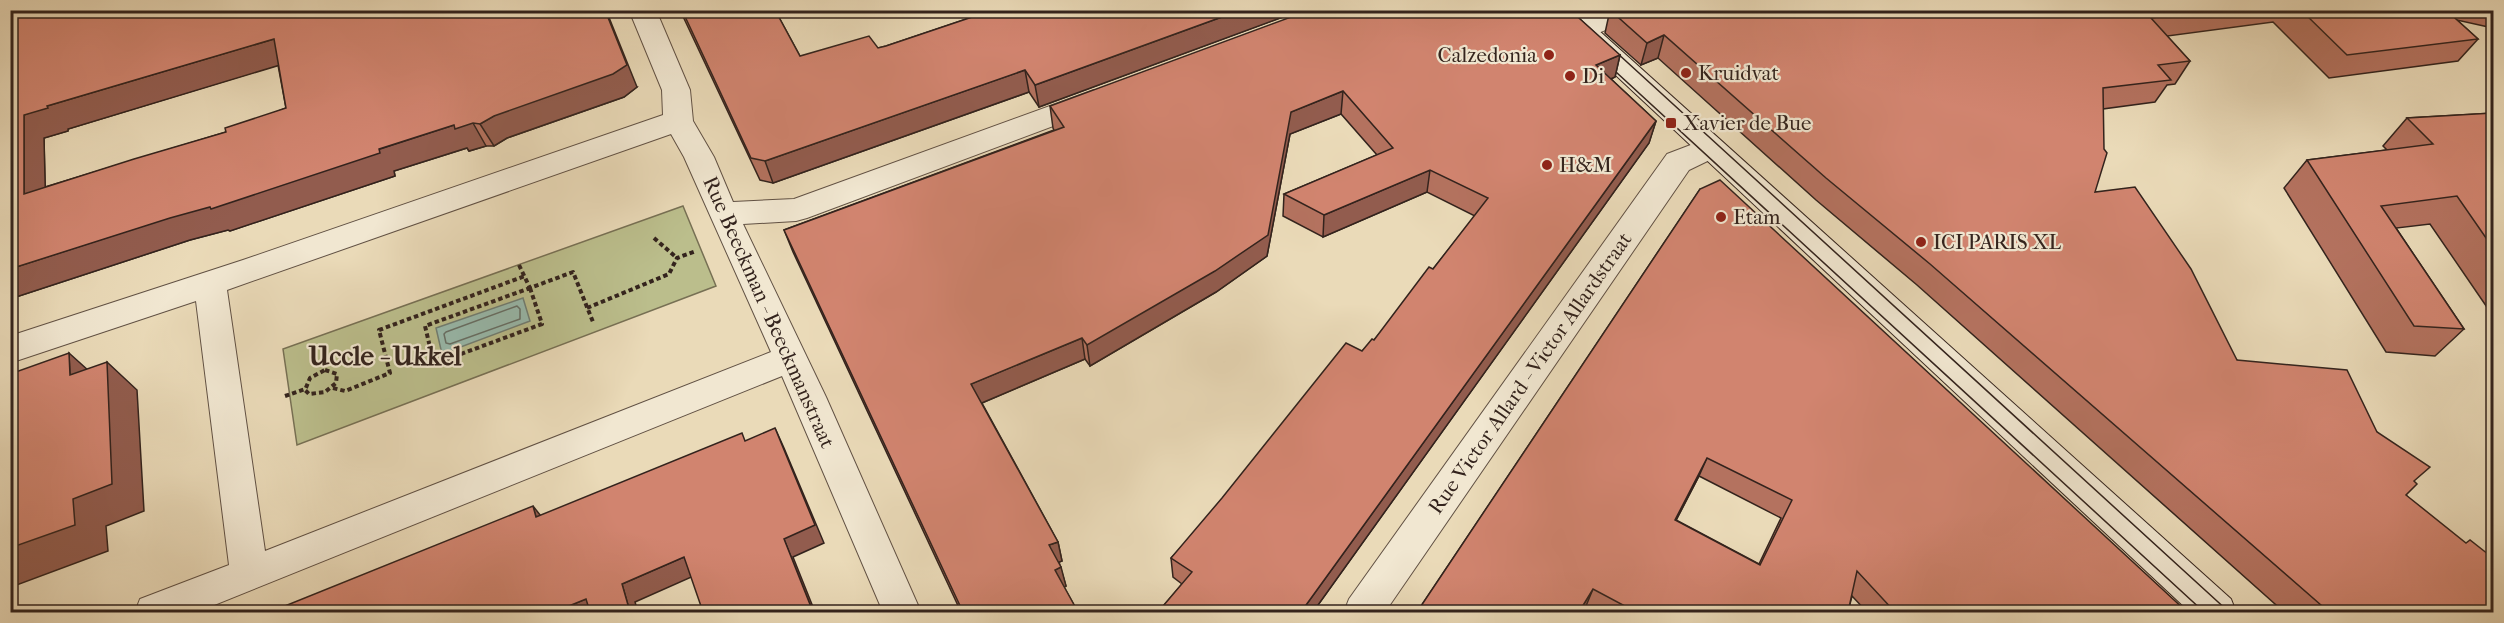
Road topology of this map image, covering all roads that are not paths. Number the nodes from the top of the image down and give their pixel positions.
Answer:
1 (642, 10) edge
2 (1627, 10) edge
3 (1569, 20) edge
4 (1122, 89) edge
5 (678, 121) junction
6 (1709, 148) junction
7 (796, 210) junction
8 (723, 214) junction
9 (743, 256) junction
10 (210, 284) junction
11 (10, 350) edge
12 (791, 358) junction
13 (249, 574) junction
14 (154, 612) edge
15 (902, 612) edge
16 (1363, 612) edge
17 (2217, 612) edge

1 - 5 street, Rue Beeckman - Beeckmanstraat
2 - 3 street
3 - 6 street
4 - 7 street
5 - 8 street, Rue Beeckman - Beeckmanstraat
5 - 10 street
6 - 16 street, Rue Victor Allard - Victor Allardstraat
6 - 17 street
7 - 8 street
7 - 9 street
8 - 9 street, Rue Beeckman - Beeckmanstraat
9 - 12 street, Rue Beeckman - Beeckmanstraat
10 - 11 street
10 - 13 street
12 - 13 street
12 - 15 street, Rue Beeckman - Beeckmanstraat
13 - 14 street

